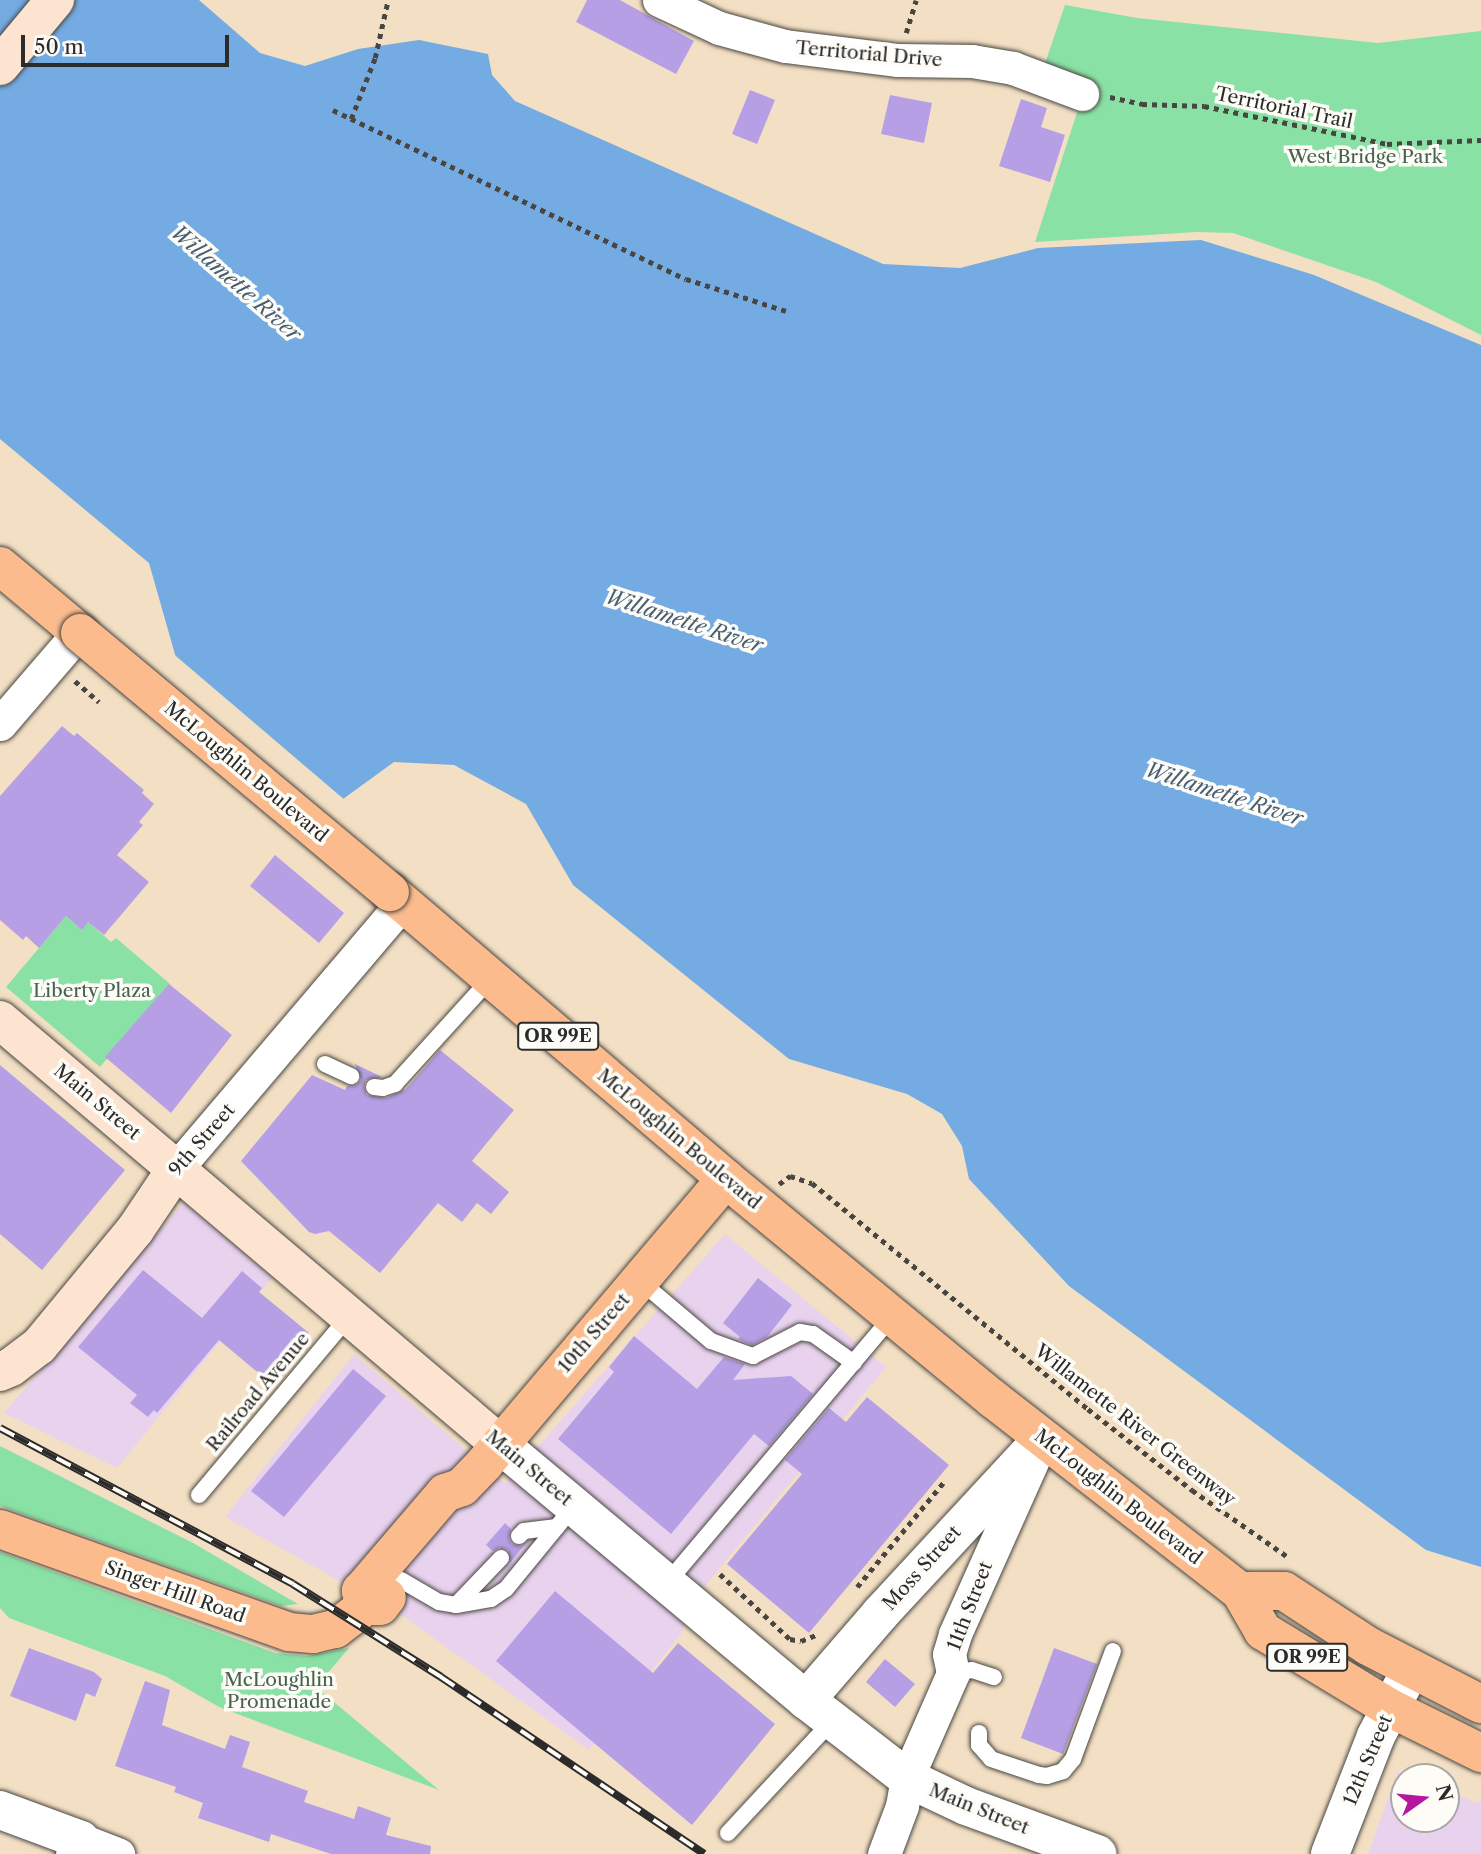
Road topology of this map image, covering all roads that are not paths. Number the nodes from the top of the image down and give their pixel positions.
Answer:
1 (55, 0) edge
2 (659, 0) edge
3 (0, 66) edge
4 (1082, 94) road end
5 (0, 566) edge
6 (80, 632) junction
7 (0, 724) edge
8 (396, 897) junction
9 (491, 978) junction
10 (0, 1020) edge
11 (325, 1064) dead end
12 (351, 1076) dead end
13 (374, 1087) dead end
14 (176, 1169) junction
15 (726, 1179) junction
16 (639, 1281) junction
17 (349, 1316) junction
18 (893, 1316) junction
19 (854, 1363) junction
20 (0, 1372) edge
21 (1042, 1439) junction
22 (501, 1445) junction
23 (462, 1487) junction
24 (199, 1494) dead end
25 (566, 1517) junction
26 (0, 1530) edge
27 (519, 1536) dead end
28 (501, 1558) dead end
29 (401, 1580) junction
30 (667, 1583) junction
31 (1240, 1591) junction
32 (456, 1605) junction
33 (358, 1613) junction
34 (1113, 1651) dead end
35 (1410, 1669) junction
36 (953, 1673) junction
37 (994, 1677) dead end
38 (1481, 1704) edge
39 (1390, 1708) junction
40 (819, 1711) junction
41 (979, 1733) dead end
42 (1481, 1754) edge
43 (907, 1778) junction
44 (0, 1810) edge
45 (728, 1833) dead end
46 (78, 1847) edge
47 (118, 1854) edge
48 (884, 1854) edge
49 (1097, 1854) edge
50 (1329, 1854) edge

1 - 3 main road
2 - 4 street, Territorial Drive
5 - 6 main road, McLoughlin Boulevard / OR 99E
6 - 7 street
6 - 8 main road, McLoughlin Boulevard / OR 99E, bridge
8 - 9 main road, McLoughlin Boulevard / OR 99E
8 - 14 street, 9th Street
9 - 13 lane
9 - 15 main road, McLoughlin Boulevard / OR 99E
10 - 14 main road, Main Street
11 - 12 lane
14 - 17 main road, Main Street
14 - 20 main road, 9th Street
15 - 16 main road, 10th Street
15 - 18 main road, McLoughlin Boulevard / OR 99E
16 - 19 lane
16 - 22 main road, 10th Street
17 - 22 main road, Main Street
17 - 24 lane, Railroad Avenue
18 - 19 lane
18 - 21 main road, McLoughlin Boulevard / OR 99E
19 - 30 lane
21 - 31 main road, McLoughlin Boulevard / OR 99E
21 - 36 street, 11th Street
21 - 40 street, Moss Street
22 - 23 main road, 10th Street
22 - 25 street, Main Street
23 - 29 main road, 10th Street
23 - 33 main road, 10th Street
25 - 27 lane
25 - 30 street, Main Street
25 - 32 lane
26 - 33 main road, Singer Hill Road
28 - 32 lane
29 - 32 lane
29 - 33 main road, 10th Street
30 - 40 street, Main Street
31 - 35 main road, OR 99E
31 - 39 main road, McLoughlin Boulevard / OR 99E
34 - 41 lane
35 - 38 main road, OR 99E
35 - 39 street, 12th Street
36 - 37 lane
36 - 43 street, 11th Street
39 - 42 main road, McLoughlin Boulevard / OR 99E
39 - 50 street, 12th Street
40 - 43 street, Main Street
40 - 45 lane
43 - 48 street, 11th Street
43 - 49 street, Main Street
44 - 46 street
46 - 47 street

